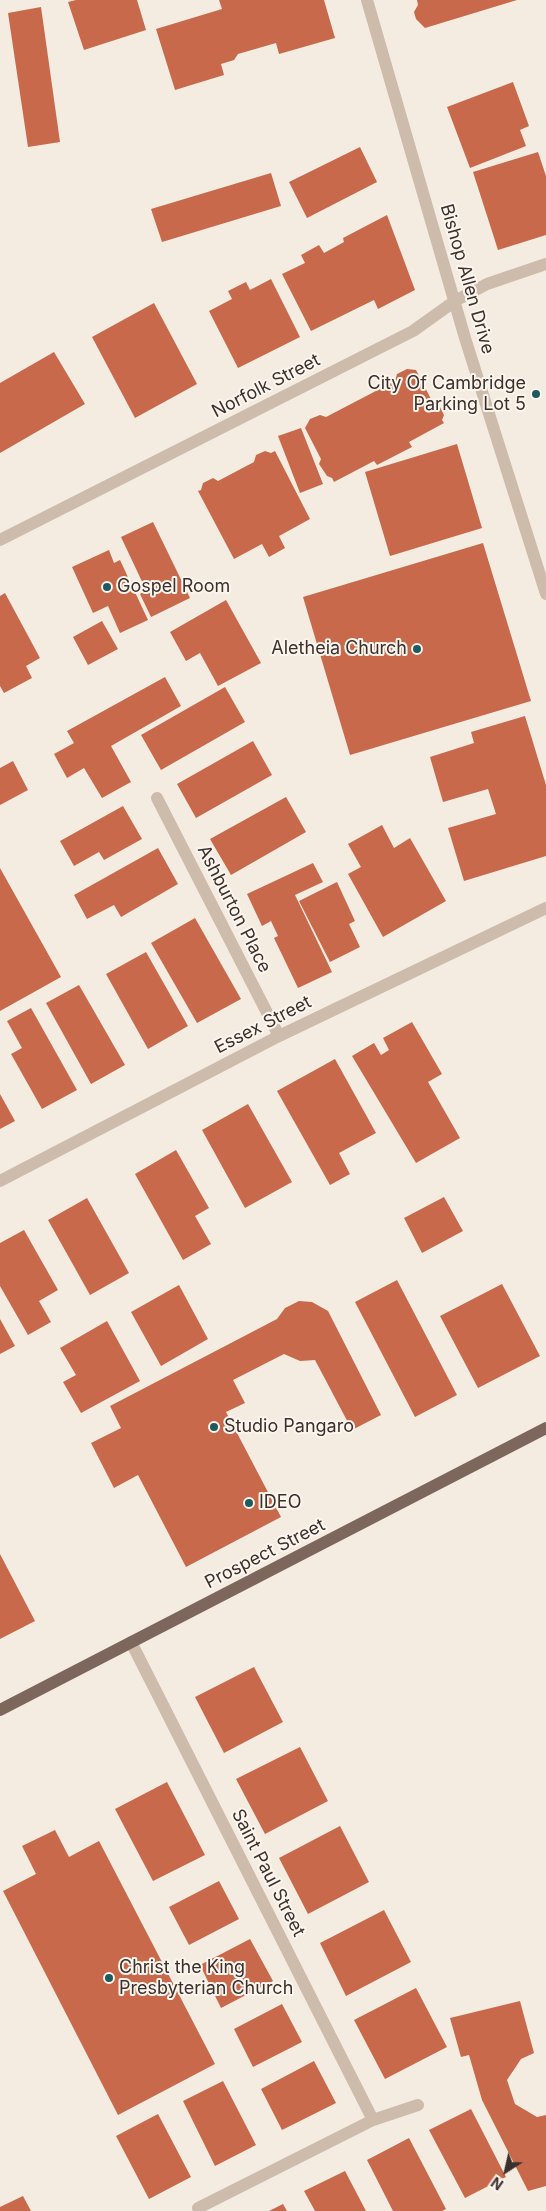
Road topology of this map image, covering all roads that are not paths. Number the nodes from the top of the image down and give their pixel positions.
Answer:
1 (367, 0) edge
2 (546, 264) edge
3 (455, 301) junction
4 (0, 540) edge
5 (546, 594) edge
6 (157, 798) dead end
7 (546, 908) edge
8 (279, 1036) junction
9 (0, 1181) edge
10 (546, 1428) edge
11 (131, 1642) junction
12 (0, 1710) edge
13 (418, 2105) dead end
14 (373, 2120) junction
15 (198, 2208) dead end

1 - 3 street, Bishop Allen Drive
2 - 3 street, Norfolk Street
3 - 4 street, Norfolk Street
3 - 5 street, Bishop Allen Drive
6 - 8 street, Ashburton Place
7 - 8 street, Essex Street
8 - 9 street, Essex Street
10 - 11 main road, Prospect Street
11 - 12 main road, Prospect Street
11 - 14 street, Saint Paul Street
13 - 14 street
14 - 15 street

